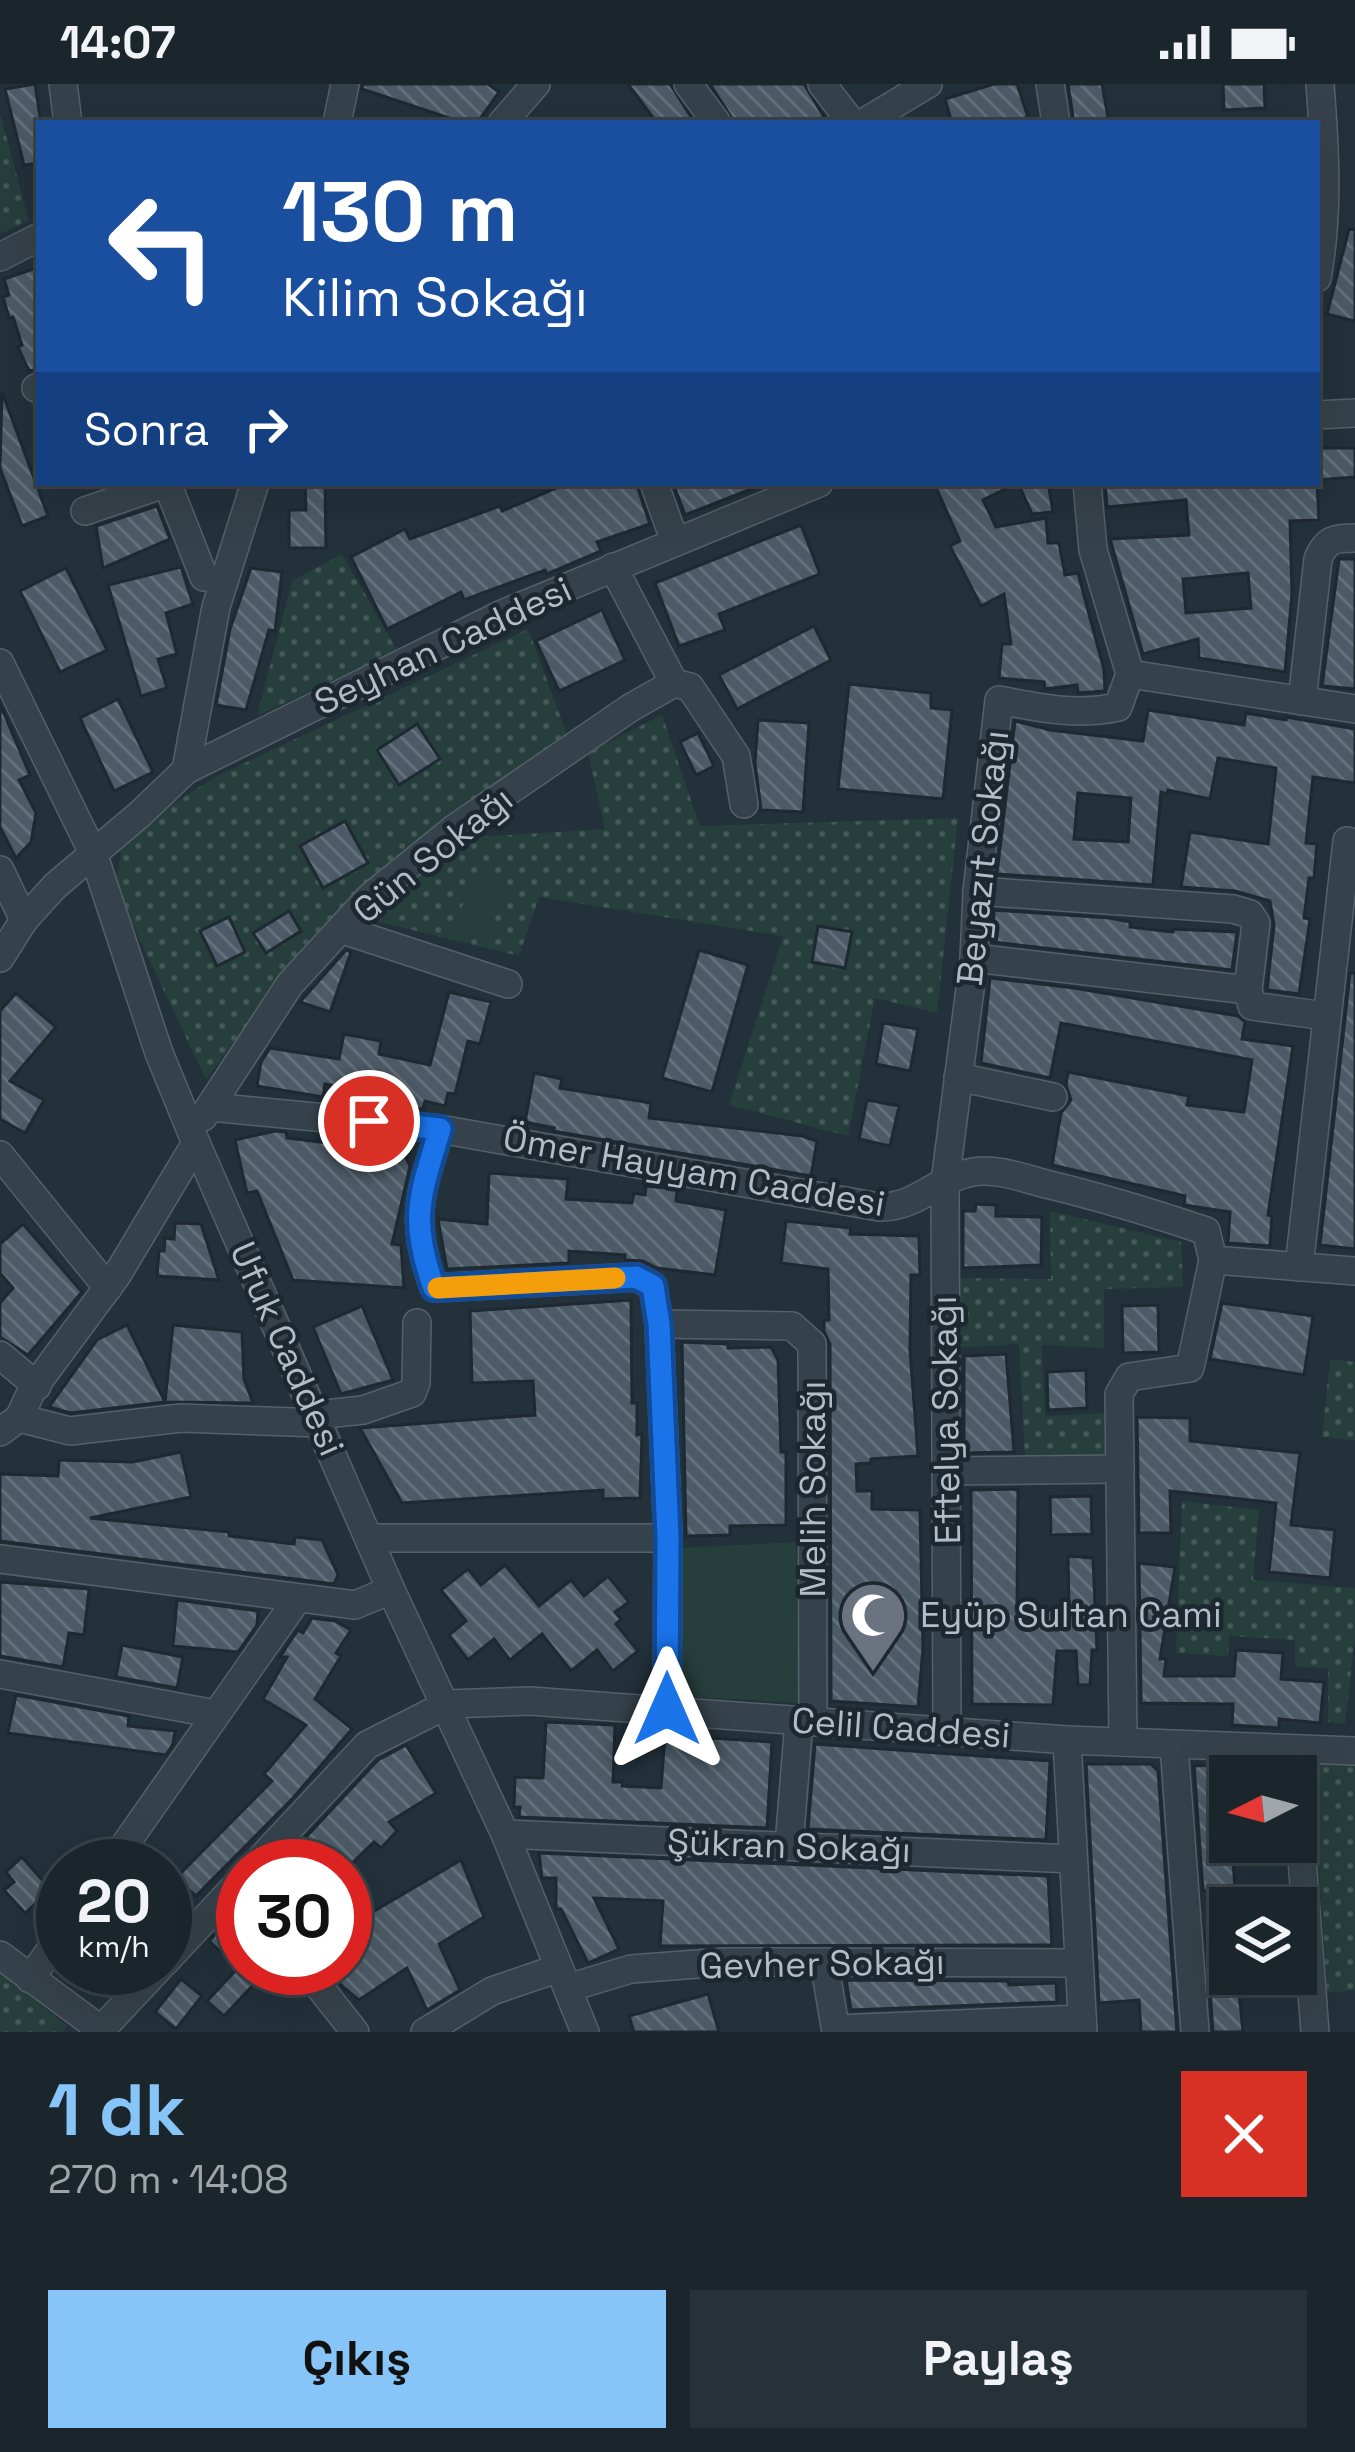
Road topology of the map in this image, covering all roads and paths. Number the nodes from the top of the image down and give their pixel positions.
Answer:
1 (63, 84) edge
2 (345, 84) edge
3 (536, 84) edge
4 (688, 84) edge
5 (821, 84) edge
6 (928, 84) edge
7 (1050, 84) edge
8 (1320, 84) edge
9 (68, 120) edge
10 (338, 120) edge
11 (505, 120) edge
12 (715, 120) edge
13 (850, 120) edge
14 (868, 120) edge
15 (1056, 120) edge
16 (36, 239) edge
17 (0, 257) edge
18 (1320, 262) edge
19 (1355, 413) edge
20 (1320, 415) edge
21 (159, 486) edge
22 (168, 486) edge
23 (254, 486) edge
24 (655, 486) edge
25 (1087, 486) edge
26 (774, 491) edge
27 (85, 512) dead end
28 (1355, 538) edge
29 (675, 542) junction
30 (613, 567) junction
31 (204, 577) dead end
32 (0, 663) edge
33 (1130, 674) junction
34 (674, 683) junction
35 (1302, 701) junction
36 (1355, 709) edge
37 (186, 770) junction
38 (744, 804) dead end
39 (1355, 842) edge
40 (93, 854) junction
41 (0, 870) edge
42 (977, 891) junction
43 (24, 920) junction
44 (343, 930) junction
45 (0, 958) edge
46 (974, 958) junction
47 (508, 983) dead end
48 (1248, 990) junction
49 (1325, 1016) junction
50 (958, 1077) junction
51 (1053, 1097) dead end
52 (211, 1107) junction
53 (440, 1129) junction
54 (194, 1137) junction
55 (6, 1162) edge
56 (945, 1182) junction
57 (1213, 1260) junction
58 (1299, 1268) junction
59 (1355, 1271) edge
60 (108, 1288) junction
61 (417, 1323) dead end
62 (659, 1324) junction
63 (0, 1355) edge
64 (37, 1386) junction
65 (318, 1419) junction
66 (10, 1425) edge
67 (1120, 1469) junction
68 (946, 1471) junction
69 (370, 1538) junction
70 (668, 1538) junction
71 (0, 1559) edge
72 (391, 1590) junction
73 (298, 1598) junction
74 (0, 1674) edge
75 (448, 1704) junction
76 (667, 1709) junction
77 (216, 1714) junction
78 (806, 1722) junction
79 (947, 1730) junction
80 (1067, 1740) junction
81 (1123, 1742) junction
82 (1174, 1745) junction
83 (1355, 1751) edge
84 (1227, 1755) edge
85 (1317, 1762) edge
86 (506, 1834) junction
87 (129, 1839) edge
88 (279, 1839) edge
89 (789, 1845) junction
90 (1072, 1858) junction
91 (1302, 1863) edge
92 (216, 1906) edge
93 (192, 1932) edge
94 (0, 1955) edge
95 (824, 1962) junction
96 (1078, 1963) junction
97 (36, 1970) edge
98 (564, 1978) junction
99 (30, 1979) junction
100 (135, 1995) edge
101 (326, 1995) edge
102 (1083, 2026) edge
103 (836, 2030) edge
104 (103, 2031) edge
105 (355, 2032) edge
106 (425, 2032) edge
107 (584, 2032) edge
108 (1195, 2032) edge
109 (1315, 2032) edge

1 - 9 street
2 - 10 street
3 - 11 street
4 - 12 street
5 - 13 street
6 - 14 street
7 - 15 street
8 - 18 street
16 - 17 street
19 - 20 street
21 - 27 street
22 - 31 street
23 - 37 street
24 - 29 street
25 - 33 street
26 - 29 street, Seyhan Caddesi
28 - 35 street
29 - 30 street, Seyhan Caddesi
30 - 34 street
30 - 37 street, Seyhan Caddesi
32 - 40 street, Ufuk Caddesi
33 - 35 street
33 - 42 street, Beyazıt Sokağı
34 - 38 street
34 - 44 street, Gün Sokağı
35 - 36 street
37 - 40 street, Seyhan Caddesi
39 - 49 street
40 - 43 street, Seyhan Caddesi
40 - 54 street, Ufuk Caddesi
41 - 43 street
42 - 46 street, Beyazıt Sokağı
42 - 48 street
43 - 45 street, Seyhan Caddesi
44 - 47 street
44 - 52 street, Gün Sokağı
46 - 48 street
46 - 50 street, Beyazıt Sokağı
48 - 49 street
49 - 58 street
50 - 51 street
50 - 56 street, Beyazıt Sokağı
52 - 53 street, Ömer Hayyam Caddesi
52 - 54 street, Gün Sokağı
53 - 56 street, Ömer Hayyam Caddesi
53 - 62 street
54 - 60 street, Gün Sokağı
54 - 65 street, Ufuk Caddesi
55 - 60 street
56 - 57 street, Ömer Hayyam Caddesi
56 - 68 street, Eftelya Sokağı
57 - 58 street
57 - 67 street
58 - 59 street
60 - 64 street, Gün Sokağı
61 - 65 street
62 - 70 street
62 - 78 street, Melih Sokağı
63 - 64 street
64 - 66 street, Gün Sokağı
65 - 66 street
65 - 69 street, Ufuk Caddesi
67 - 68 street
67 - 81 street
68 - 79 street, Eftelya Sokağı
69 - 70 street
69 - 72 street, Ufuk Caddesi
70 - 76 street
71 - 73 street
72 - 73 street
72 - 75 street, Ufuk Caddesi
73 - 77 street
74 - 77 street
75 - 76 street, Celil Caddesi
75 - 86 street, Ufuk Caddesi
75 - 88 street
76 - 78 street, Celil Caddesi
77 - 87 street
78 - 79 street, Celil Caddesi
78 - 89 street, Melih Sokağı
79 - 80 street, Celil Caddesi
80 - 81 street, Celil Caddesi
80 - 90 street
81 - 82 street, Celil Caddesi
82 - 84 street, Celil Caddesi
82 - 108 street
83 - 85 street, Celil Caddesi
86 - 89 street, Şükran Sokağı
86 - 98 street, Ufuk Caddesi
89 - 90 street, Şükran Sokağı
90 - 96 street
91 - 109 street
92 - 93 street
94 - 99 street
95 - 96 street, Gevher Sokağı
95 - 98 street, Gevher Sokağı
95 - 103 street
96 - 102 street
97 - 99 street
98 - 106 street, Gevher Sokağı
98 - 107 street, Ufuk Caddesi
99 - 104 street
100 - 104 street
101 - 105 street
102 - 103 street

